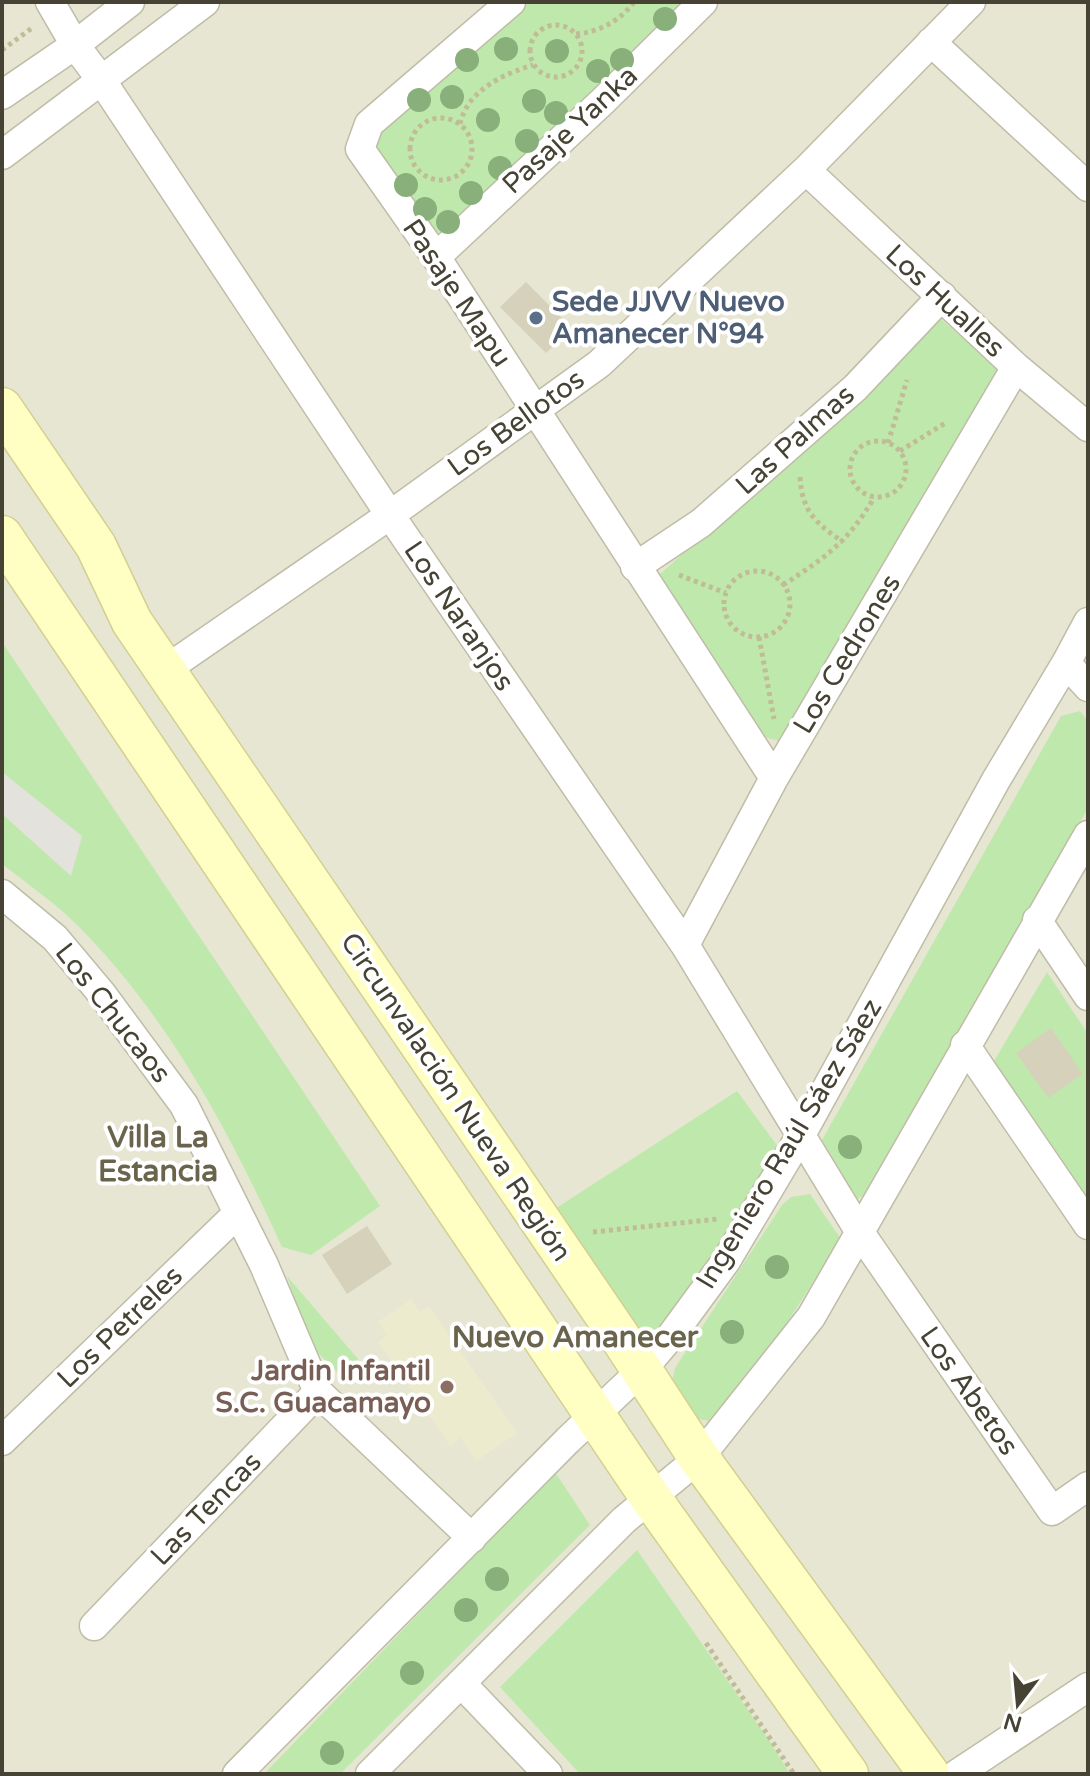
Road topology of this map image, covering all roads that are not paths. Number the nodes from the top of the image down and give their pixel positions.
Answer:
1 (50, 2) edge
2 (130, 2) edge
3 (205, 2) edge
4 (511, 2) edge
5 (703, 2) edge
6 (971, 2) edge
7 (931, 42) junction
8 (75, 45) junction
9 (102, 81) junction
10 (2, 95) edge
11 (2, 155) edge
12 (806, 170) junction
13 (1088, 187) edge
14 (436, 257) junction
15 (942, 296) junction
16 (1016, 367) junction
17 (2, 408) edge
18 (534, 409) junction
19 (1088, 427) edge
20 (390, 515) junction
21 (2, 536) edge
22 (640, 564) junction
23 (1088, 622) edge
24 (1066, 663) junction
25 (165, 670) junction
26 (1088, 687) edge
27 (778, 771) junction
28 (1088, 835) edge
29 (2, 894) edge
30 (1037, 920) junction
31 (685, 945) junction
32 (1088, 996) edge
33 (965, 1045) junction
34 (801, 1135) junction
35 (237, 1214) junction
36 (1088, 1225) edge
37 (861, 1234) junction
38 (642, 1370) junction
39 (318, 1392) junction
40 (595, 1414) junction
41 (2, 1441) edge
42 (699, 1458) junction
43 (1088, 1486) edge
44 (650, 1497) junction
45 (472, 1538) junction
46 (94, 1626) dead end
47 (461, 1683) junction
48 (1088, 1687) edge
49 (237, 1774) edge
50 (370, 1774) edge
51 (548, 1774) edge
52 (848, 1774) edge
53 (929, 1774) edge
54 (957, 1774) edge

1 - 8 street, Los Naranjos
2 - 8 street
3 - 9 street
4 - 14 street, Pasaje Mapu
5 - 14 street, Pasaje Yanka
6 - 7 street, Los Bellotos
7 - 12 street, Los Bellotos
7 - 13 street
8 - 9 street, Los Naranjos
8 - 10 street
9 - 11 street
9 - 20 street, Los Naranjos
12 - 15 street, Los Hualles
12 - 18 street, Los Bellotos
14 - 18 street, Pasaje Mapu
15 - 16 street, Los Hualles
15 - 22 street, Las Palmas
16 - 19 street, Los Hualles
16 - 27 street, Los Cedrones
17 - 25 main road, Circunvalación Nueva Región
18 - 20 street, Los Bellotos
18 - 22 street, Pasaje Mapu
20 - 25 street, Los Bellotos
20 - 31 street, Los Naranjos
21 - 40 main road
22 - 27 street, Pasaje Mapu
23 - 24 street, Ingeniero Raúl Sáez Sáez
24 - 26 street
24 - 34 street, Ingeniero Raúl Sáez Sáez
25 - 38 main road, Circunvalación Nueva Región
27 - 31 street, Los Cedrones
28 - 30 street
29 - 35 street, Los Chucaos
30 - 32 street
30 - 33 street
31 - 34 street, Los Naranjos
33 - 36 street
33 - 37 street
34 - 37 street, Los Naranjos
34 - 38 street, Ingeniero Raúl Sáez Sáez
35 - 39 street, Los Chucaos
35 - 41 street, Los Petreles
37 - 42 street
37 - 43 street, Los Abetos
38 - 40 street, Ingeniero Raúl Sáez Sáez
38 - 42 main road, Circunvalación Nueva Región
39 - 45 street, Los Chucaos
39 - 46 street, Las Tencas
40 - 44 main road
40 - 45 street, Ingeniero Raúl Sáez Sáez
42 - 44 street
42 - 53 main road, Circunvalación Nueva Región
44 - 47 street
44 - 52 main road
45 - 49 street, Ingeniero Raúl Sáez Sáez
47 - 50 street
47 - 51 street
48 - 54 street

